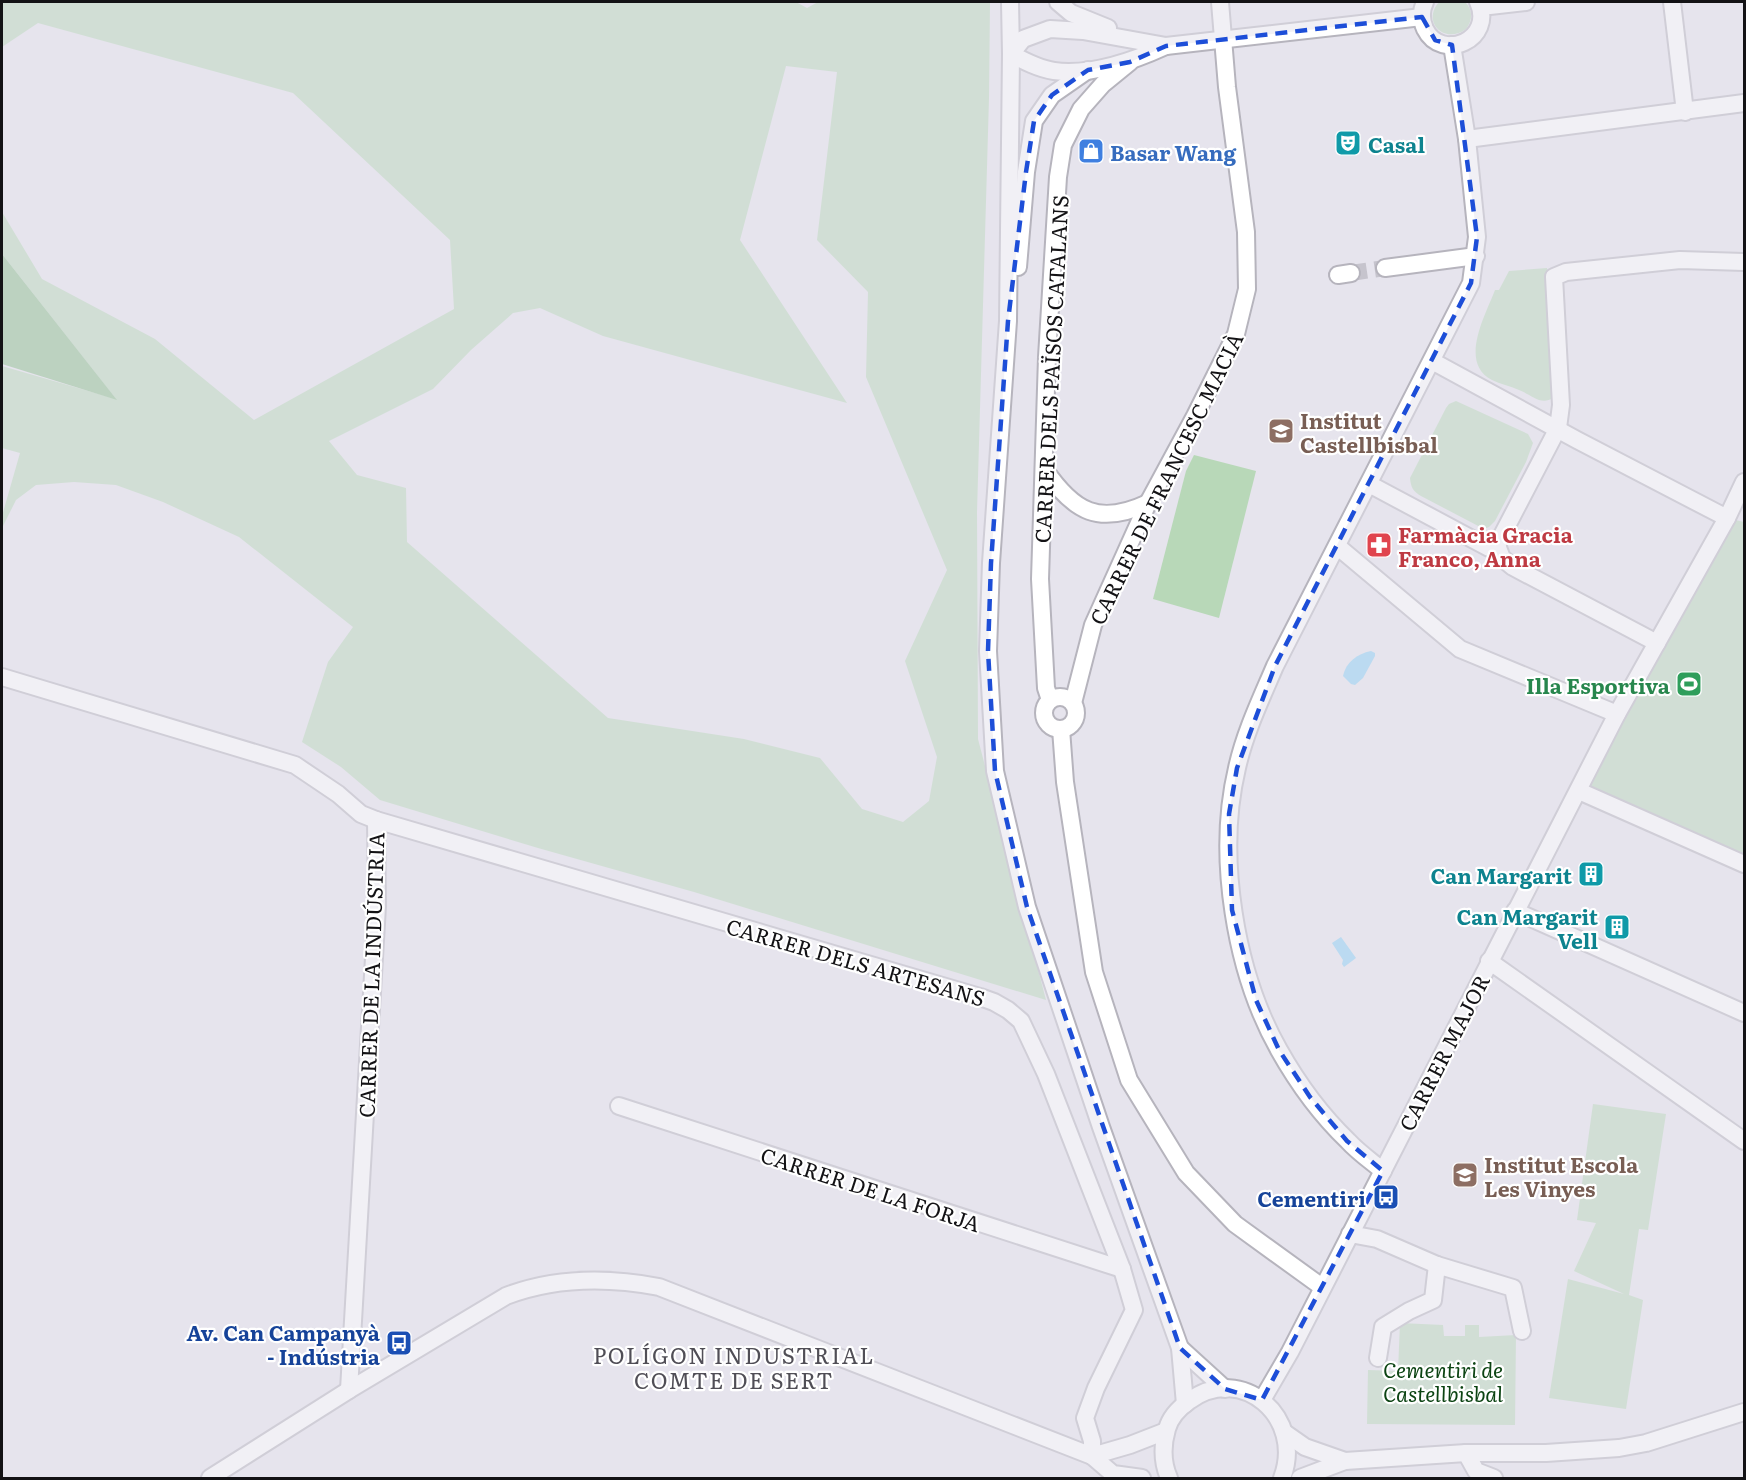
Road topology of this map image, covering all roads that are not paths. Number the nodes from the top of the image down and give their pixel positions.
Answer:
1 (1010, 2) edge
2 (1058, 2) edge
3 (1079, 2) edge
4 (1220, 2) edge
5 (1526, 2) edge
6 (1672, 2) edge
7 (1480, 4) edge
8 (1424, 9) edge
9 (1093, 23) junction
10 (1222, 39) junction
11 (1452, 45) junction
12 (1166, 46) junction
13 (1011, 54) junction
14 (1130, 62) junction
15 (1088, 70) junction
16 (1744, 104) edge
17 (1685, 112) junction
18 (1467, 139) junction
19 (1476, 256) junction
20 (1744, 262) edge
21 (1385, 268) tunnel mouth
22 (1008, 321) junction
23 (1432, 362) junction
24 (1558, 428) junction
25 (1045, 470) junction
26 (1744, 482) edge
27 (1369, 484) junction
28 (1148, 503) junction
29 (1727, 518) junction
30 (1497, 545) junction
31 (1337, 546) junction
32 (1657, 643) junction
33 (2, 677) edge
34 (1050, 700) junction
35 (1073, 703) junction
36 (1617, 714) junction
37 (1061, 729) junction
38 (1579, 791) junction
39 (376, 820) junction
40 (1744, 864) edge
41 (1515, 911) junction
42 (1489, 961) junction
43 (1744, 1013) edge
44 (619, 1106) dead end
45 (1744, 1141) edge
46 (1383, 1171) junction
47 (1350, 1234) junction
48 (1437, 1265) junction
49 (1122, 1269) junction
50 (1322, 1287) junction
51 (1522, 1331) dead end
52 (1180, 1348) junction
53 (1378, 1358) dead end
54 (1225, 1389) junction
55 (349, 1390) junction
56 (1262, 1400) junction
57 (1185, 1404) junction
58 (1744, 1412) edge
59 (1166, 1431) junction
60 (1286, 1433) junction
61 (1466, 1453) junction
62 (1092, 1456) junction
63 (1345, 1461) junction
64 (210, 1479) edge
65 (1106, 1479) edge
66 (1142, 1479) edge
67 (1169, 1479) edge
68 (1282, 1479) edge
69 (1300, 1479) edge
70 (1494, 1479) edge

1 - 13 street
2 - 9 street
3 - 9 street
4 - 10 street, CARRER DE FRANCESC MACIÀ
5 - 7 street
6 - 17 street
7 - 11 street
8 - 10 street
8 - 11 street
9 - 12 street
10 - 12 street
10 - 28 street, CARRER DE FRANCESC MACIÀ
11 - 18 street
12 - 13 street
12 - 14 street
13 - 15 street
13 - 22 street
14 - 15 street
14 - 25 street, CARRER DELS PAÏSOS CATALANS
15 - 22 street
16 - 17 street
17 - 18 street
18 - 19 street
19 - 21 street
19 - 23 street
20 - 24 street
22 - 52 street
23 - 24 street
23 - 27 street
24 - 29 street
24 - 30 street
25 - 28 street
25 - 34 street, CARRER DELS PAÏSOS CATALANS
26 - 29 street, CARRER MAJOR
27 - 30 street
27 - 31 street
28 - 35 street, CARRER DE FRANCESC MACIÀ
29 - 32 street, CARRER MAJOR
30 - 32 street
31 - 36 street
31 - 46 street
32 - 36 street, CARRER MAJOR
33 - 39 street, CARRER DE LA INDÚSTRIA
34 - 35 street
34 - 37 street
35 - 37 street, CARRER DE FRANCESC MACIÀ
36 - 38 street, CARRER MAJOR
37 - 50 street
38 - 40 street
38 - 41 street, CARRER MAJOR
39 - 49 street, CARRER DELS ARTESANS
39 - 55 street, CARRER DE LA INDÚSTRIA
41 - 42 street, CARRER MAJOR
41 - 43 street
42 - 45 street
42 - 46 street, CARRER MAJOR
44 - 49 street, CARRER DE LA FORJA
46 - 47 street, CARRER MAJOR
47 - 48 street
47 - 50 street, CARRER MAJOR
48 - 51 street
48 - 53 street
49 - 62 street, CARRER DELS ARTESANS
50 - 56 street, CARRER MAJOR
52 - 54 street
52 - 57 street
54 - 56 street
54 - 57 street
55 - 62 street
55 - 64 street
56 - 60 street
57 - 59 street
58 - 61 street
59 - 62 street
59 - 67 street
60 - 63 street
60 - 68 street
61 - 63 street
61 - 70 street
62 - 65 street
62 - 66 street
63 - 69 street

